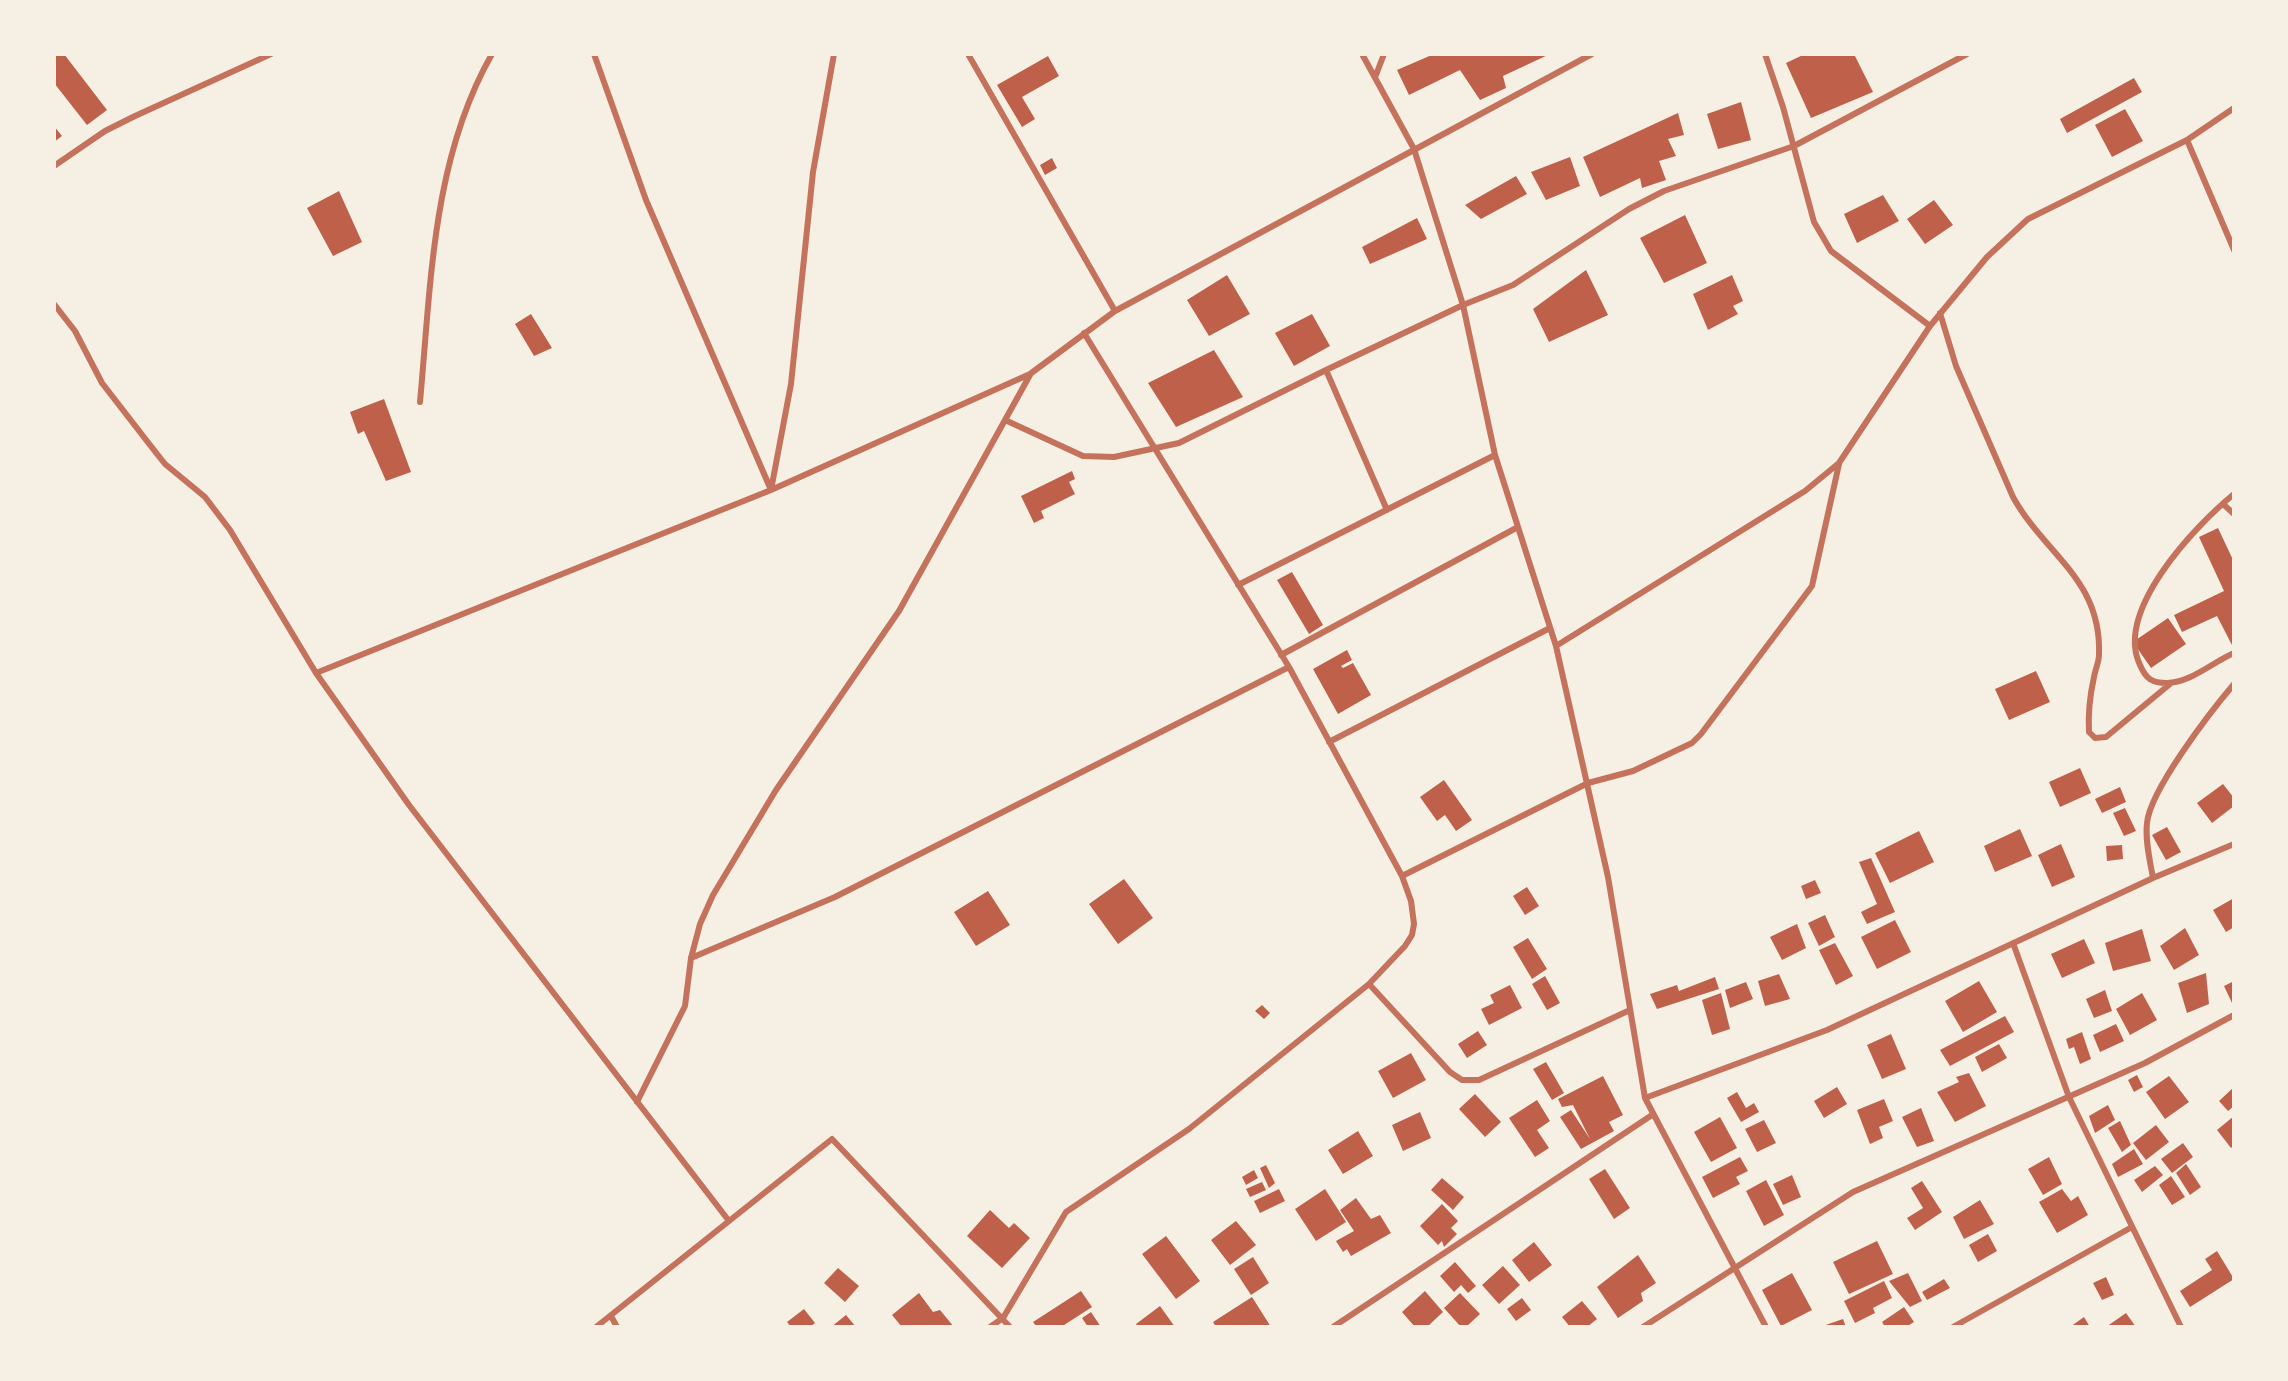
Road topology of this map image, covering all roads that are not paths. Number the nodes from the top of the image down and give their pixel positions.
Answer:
1 (271, 54) edge
2 (492, 54) edge
3 (594, 54) edge
4 (834, 54) edge
5 (968, 54) edge
6 (1362, 54) edge
7 (1384, 54) edge
8 (1592, 54) edge
9 (1765, 54) edge
10 (1967, 54) edge
11 (1376, 75) junction
12 (2234, 108) edge
13 (2187, 140) junction
14 (1794, 146) junction
15 (1414, 148) junction
16 (54, 166) edge
17 (2234, 250) edge
18 (54, 304) edge
19 (1463, 305) junction
20 (1115, 311) junction
21 (1940, 313) junction
22 (1930, 326) junction
23 (1084, 333) junction
24 (1326, 370) junction
25 (1030, 374) junction
26 (420, 402) dead end
27 (1005, 420) junction
28 (1154, 449) junction
29 (1495, 455) junction
30 (1839, 463) junction
31 (771, 490) junction
32 (2234, 494) edge
33 (2223, 504) junction
34 (1387, 510) junction
35 (2234, 514) edge
36 (1518, 527) junction
37 (1238, 585) junction
38 (1550, 628) junction
39 (1556, 646) junction
40 (2234, 653) edge
41 (1281, 655) junction
42 (1289, 667) junction
43 (316, 673) junction
44 (2170, 684) junction
45 (2234, 684) edge
46 (1329, 742) junction
47 (1588, 783) junction
48 (2234, 844) edge
49 (1402, 876) junction
50 (2152, 878) junction
51 (2013, 943) junction
52 (691, 958) junction
53 (1368, 984) junction
54 (1630, 1010) junction
55 (2234, 1015) edge
56 (2069, 1097) junction
57 (1645, 1098) junction
58 (637, 1102) junction
59 (1652, 1115) junction
60 (729, 1221) junction
61 (2132, 1227) junction
62 (1736, 1269) junction
63 (611, 1316) junction
64 (1003, 1318) junction
65 (596, 1327) edge
66 (617, 1327) edge
67 (990, 1327) edge
68 (1010, 1327) edge
69 (1333, 1327) edge
70 (1643, 1327) edge
71 (1766, 1327) edge
72 (1953, 1327) edge
73 (2181, 1327) edge

1 - 16 street
2 - 26 street
3 - 31 street
4 - 31 street
5 - 20 street
6 - 11 street
7 - 11 street
8 - 15 street
9 - 14 street
10 - 14 street
11 - 15 street
12 - 13 street
13 - 17 street
13 - 21 street
14 - 19 street
14 - 22 street
15 - 19 street
15 - 20 street
18 - 43 street
19 - 24 street
19 - 29 street
20 - 23 street
21 - 22 street
21 - 44 street
22 - 30 street
23 - 25 street
23 - 28 street
24 - 28 street
24 - 34 street
25 - 27 street
25 - 31 street
27 - 28 street
27 - 52 street
28 - 37 street
29 - 34 street
29 - 36 street
30 - 39 street
30 - 47 street
31 - 43 street
32 - 33 street
33 - 35 street
33 - 44 street
34 - 37 street
36 - 38 street
36 - 41 street
37 - 41 street
38 - 39 street
38 - 46 street
39 - 47 street
40 - 44 street
41 - 42 street
42 - 46 street
42 - 52 street
43 - 58 street
45 - 50 street
46 - 49 street
47 - 49 street
47 - 54 street
48 - 50 street
49 - 53 street
50 - 51 street
51 - 56 street
51 - 57 street
52 - 58 street
53 - 54 street
53 - 64 street
54 - 57 street
55 - 56 street
56 - 61 street
56 - 62 street
57 - 59 street
58 - 60 street
59 - 62 street
59 - 69 street
60 - 63 street
60 - 64 street
61 - 72 street
61 - 73 street
62 - 70 street
62 - 71 street
63 - 65 street
63 - 66 street
64 - 67 street
64 - 68 street

